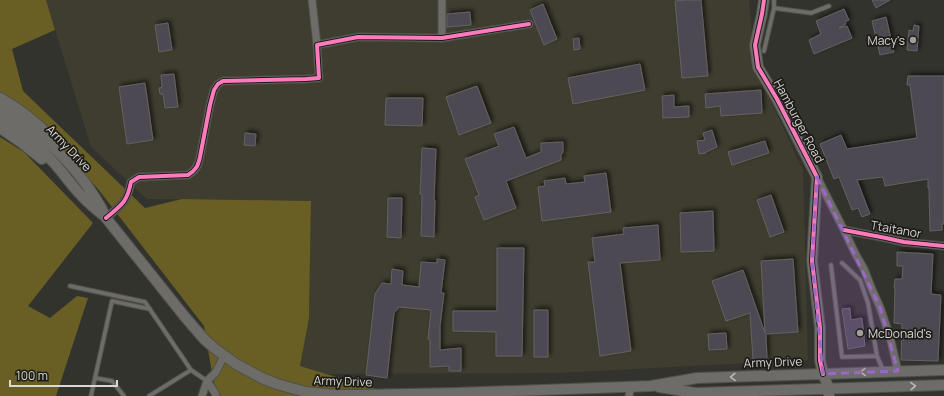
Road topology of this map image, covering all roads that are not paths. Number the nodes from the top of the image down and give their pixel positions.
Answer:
1 (312, 0) edge
2 (442, 0) edge
3 (764, 0) edge
4 (774, 0) edge
5 (829, 6) dead end
6 (774, 8) junction
7 (528, 24) dead end
8 (442, 38) junction
9 (317, 45) junction
10 (764, 51) dead end
11 (0, 98) edge
12 (0, 108) edge
13 (0, 118) edge
14 (0, 128) edge
15 (817, 177) junction
16 (86, 184) junction
17 (78, 192) junction
18 (106, 218) junction
19 (844, 230) junction
20 (944, 246) edge
21 (842, 263) dead end
22 (831, 265) dead end
23 (70, 286) dead end
24 (150, 309) junction
25 (224, 356) junction
26 (877, 356) junction
27 (191, 370) junction
28 (944, 370) edge
29 (898, 371) junction
30 (884, 372) junction
31 (824, 374) junction
32 (95, 378) junction
33 (207, 381) junction
34 (944, 385) edge
35 (651, 386) junction
36 (630, 391) edge
37 (816, 392) edge
38 (829, 392) edge
39 (695, 394) edge
40 (744, 394) edge
41 (91, 396) edge
42 (124, 396) edge
43 (149, 396) edge
44 (202, 396) edge
45 (216, 396) edge

1 - 9 street
2 - 8 street
3 - 15 main road, Hamburger Road
4 - 6 lane
5 - 6 lane
6 - 10 lane
7 - 8 street
8 - 9 street
9 - 18 street
11 - 16 main road
12 - 16 main road, Army Drive
13 - 17 main road, Army Drive
14 - 17 main road
15 - 19 street
15 - 31 main road, Hamburger Road
16 - 18 main road, Army Drive
17 - 18 main road, Army Drive
18 - 25 main road, Army Drive
19 - 20 street, Ttaitanor
19 - 29 street
21 - 26 lane
22 - 26 lane
23 - 24 lane
24 - 27 lane
24 - 32 lane
25 - 33 street
25 - 36 main road, Army Drive
26 - 30 lane
27 - 33 lane
27 - 43 lane
28 - 29 main road, Army Drive
29 - 30 main road, Army Drive
30 -> 31 main road, Army Drive
31 -> 35 main road, Army Drive
31 - 37 main road
31 - 38 main road, Hamburger Road
32 - 41 lane
32 - 42 lane
33 - 44 street
33 - 45 street
38 -> 34 main road, Army Drive
35 - 36 main road, Army Drive
35 - 39 main road, Army Drive
37 - 38 main road, Army Drive
37 - 40 main road, Army Drive
39 - 40 main road, Army Drive

